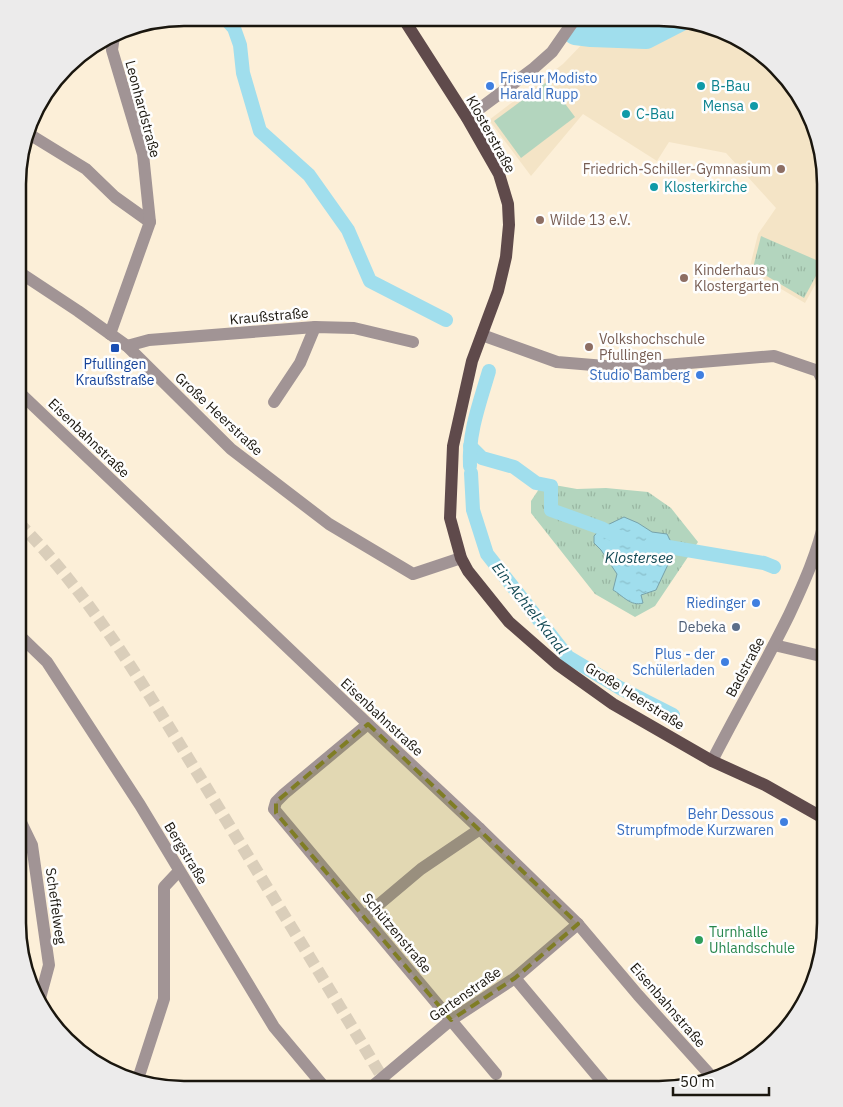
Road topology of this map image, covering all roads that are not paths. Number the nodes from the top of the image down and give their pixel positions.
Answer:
1 (407, 26) edge
2 (570, 26) edge
3 (113, 43) edge
4 (467, 118) junction
5 (34, 137) edge
6 (150, 222) junction
7 (26, 277) edge
8 (315, 327) junction
9 (110, 334) junction
10 (482, 336) junction
11 (413, 342) dead end
12 (127, 346) junction
13 (817, 366) edge
14 (26, 400) edge
15 (274, 402) dead end
16 (817, 547) edge
17 (461, 558) junction
18 (26, 641) edge
19 (774, 645) junction
20 (816, 655) edge
21 (368, 724) junction
22 (712, 761) junction
23 (816, 814) edge
24 (480, 828) junction
25 (26, 833) edge
26 (179, 871) junction
27 (364, 917) junction
28 (578, 924) junction
29 (514, 978) junction
30 (42, 991) edge
31 (451, 1020) junction
32 (708, 1072) edge
33 (140, 1074) edge
34 (496, 1074) dead end
35 (320, 1081) edge
36 (379, 1081) edge
37 (601, 1081) edge

1 - 4 main road, Klosterstraße
2 - 4 street
3 - 6 street, Leonhardstraße
4 - 10 main road, Klosterstraße
5 - 6 street
6 - 9 street, Leonhardstraße
7 - 9 street, Große Heerstraße
8 - 11 street, Kraußstraße
8 - 12 street, Kraußstraße
8 - 15 street
9 - 12 street, Große Heerstraße
10 - 13 street
10 - 17 main road, Große Heerstraße
12 - 17 street, Große Heerstraße
14 - 21 street, Eisenbahnstraße
16 - 19 street, Badstraße
17 - 22 main road, Große Heerstraße
18 - 26 street, Bergstraße
19 - 20 street
19 - 22 street, Badstraße
21 - 24 street, Eisenbahnstraße
21 - 27 street, Schützenstraße
22 - 23 main road, Große Heerstraße
24 - 27 street
24 - 28 street, Eisenbahnstraße
25 - 30 street, Scheffelweg
26 - 33 street
26 - 35 street, Bergstraße
27 - 31 street, Schützenstraße
28 - 29 street, Gartenstraße
28 - 32 street, Eisenbahnstraße
29 - 31 street, Gartenstraße
29 - 37 street
31 - 34 street, Schützenstraße
31 - 36 street, Gartenstraße

